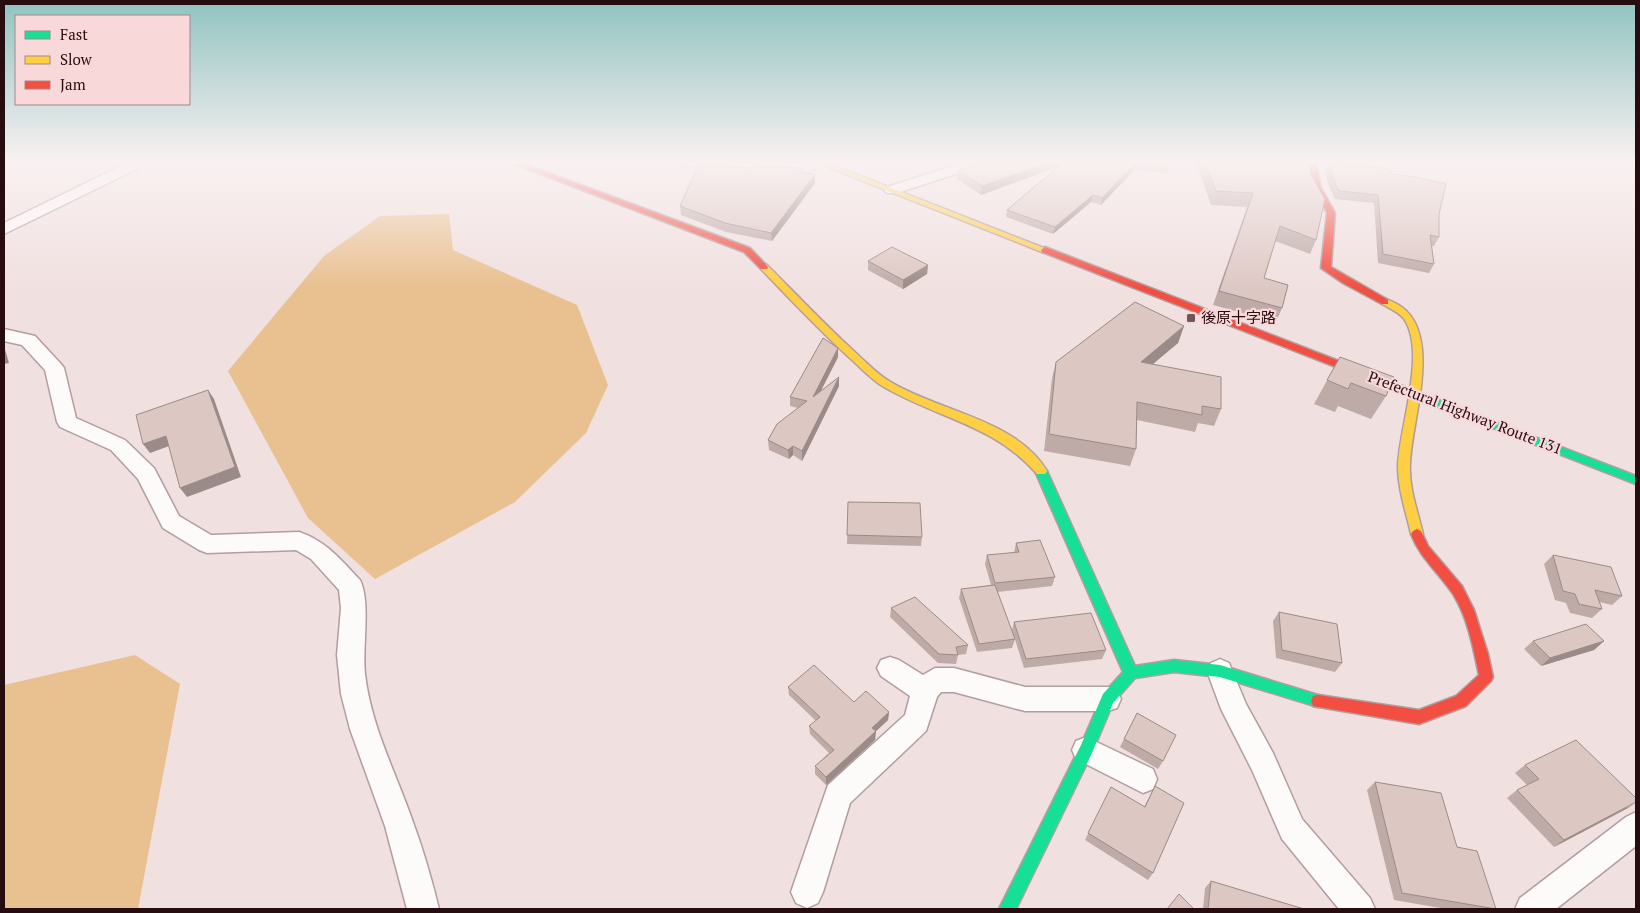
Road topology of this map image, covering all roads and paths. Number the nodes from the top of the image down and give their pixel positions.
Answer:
1 (54, 205) edge
2 (626, 205) edge
3 (929, 205) edge
4 (1327, 205) edge
5 (4, 229) edge
6 (4, 335) edge
7 (1413, 393) junction
8 (1636, 480) edge
9 (890, 668) dead end
10 (1220, 672) junction
11 (1131, 673) junction
12 (925, 691) junction
13 (1108, 699) junction
14 (1086, 750) junction
15 (1143, 779) dead end
16 (1636, 827) edge
17 (807, 892) dead end
18 (423, 909) edge
19 (1007, 909) edge
20 (1359, 909) edge
21 (1531, 909) edge

1 - 5 street
2 - 11 street
3 - 7 street, Prefectural Highway Route 131
4 - 7 street
6 - 18 street
7 - 8 street, Prefectural Highway Route 131
7 - 10 street
9 - 12 street
10 - 11 street
10 - 20 street
11 - 13 street
12 - 13 street
12 - 17 street
13 - 14 street
14 - 15 street
14 - 19 street
16 - 21 street

